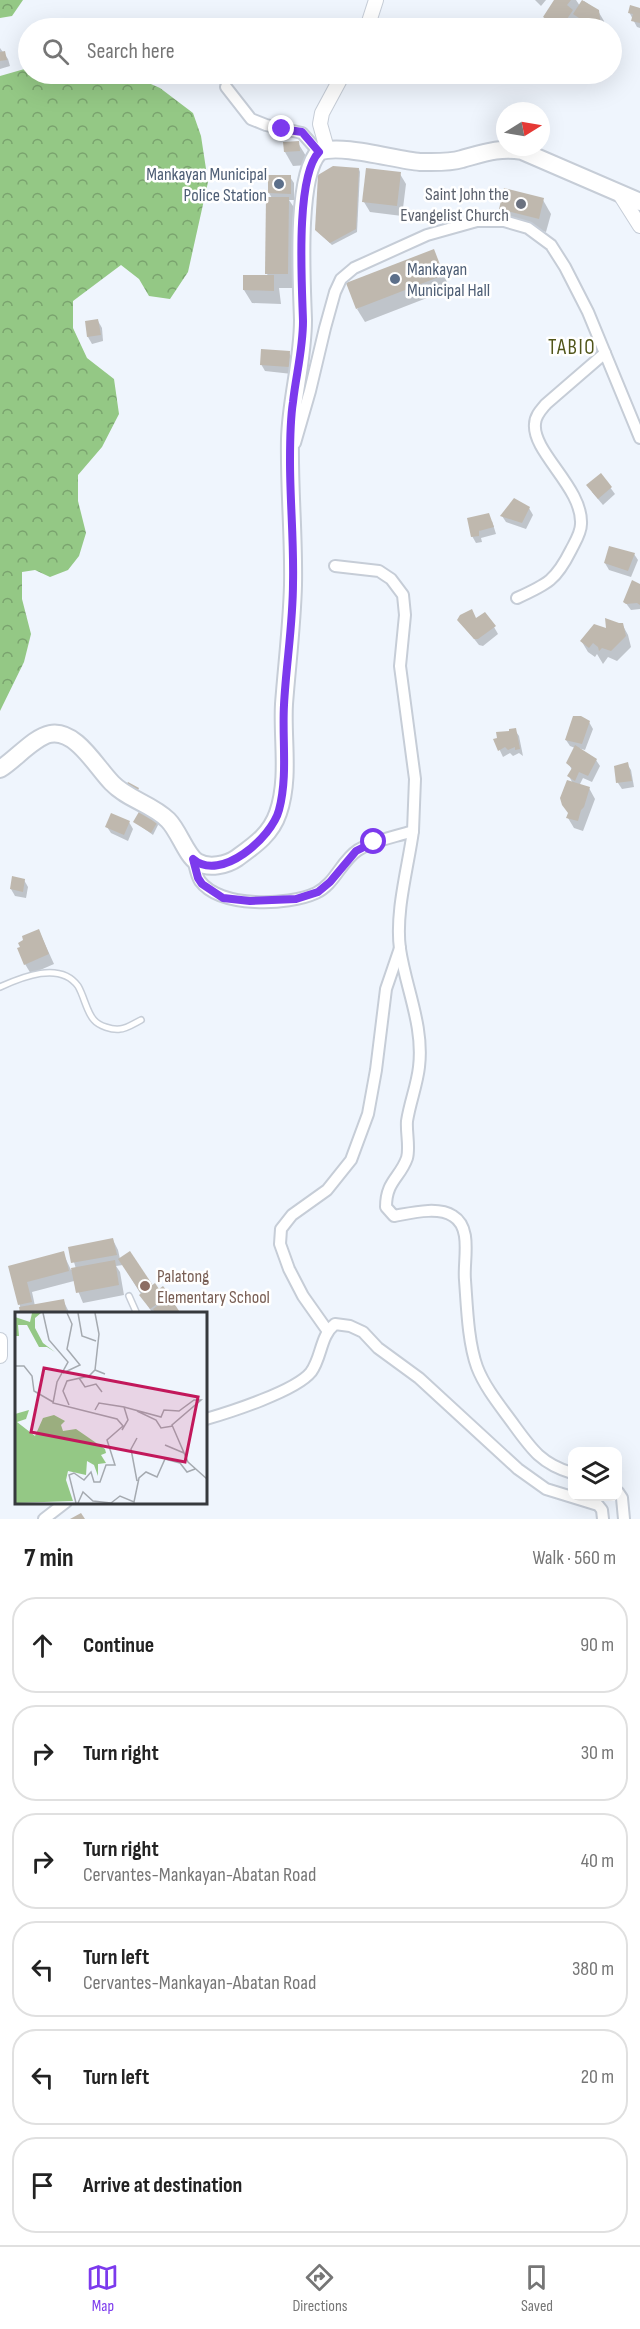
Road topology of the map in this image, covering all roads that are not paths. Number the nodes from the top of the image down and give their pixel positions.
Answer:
1 (376, 0) edge
2 (370, 18) edge
3 (338, 84) edge
4 (226, 87) dead end
5 (323, 151) junction
6 (621, 196) junction
7 (640, 202) edge
8 (640, 226) edge
9 (605, 353) junction
10 (640, 438) edge
11 (290, 463) junction
12 (335, 566) dead end
13 (518, 598) dead end
14 (0, 769) edge
15 (413, 831) junction
16 (193, 859) junction
17 (400, 948) junction
18 (0, 987) edge
19 (141, 1020) dead end
20 (129, 1296) dead end
21 (136, 1312) edge
22 (327, 1330) junction
23 (0, 1340) edge
24 (0, 1356) edge
25 (207, 1419) edge
26 (568, 1471) edge
27 (622, 1498) edge
28 (65, 1504) edge
29 (44, 1519) edge
30 (603, 1519) edge
31 (624, 1519) edge

1 - 2 street
3 - 5 street
4 - 5 street
5 - 6 main road
5 - 11 main road
6 - 7 main road
6 - 8 street
9 - 10 street
9 - 11 street
9 - 13 street
11 - 16 main road
12 - 15 street
14 - 16 main road
15 - 16 street
15 - 17 street
17 - 22 street
17 - 26 street
18 - 19 lane
20 - 21 lane
22 - 25 street
22 - 30 street
23 - 24 street
27 - 31 street
28 - 29 street

